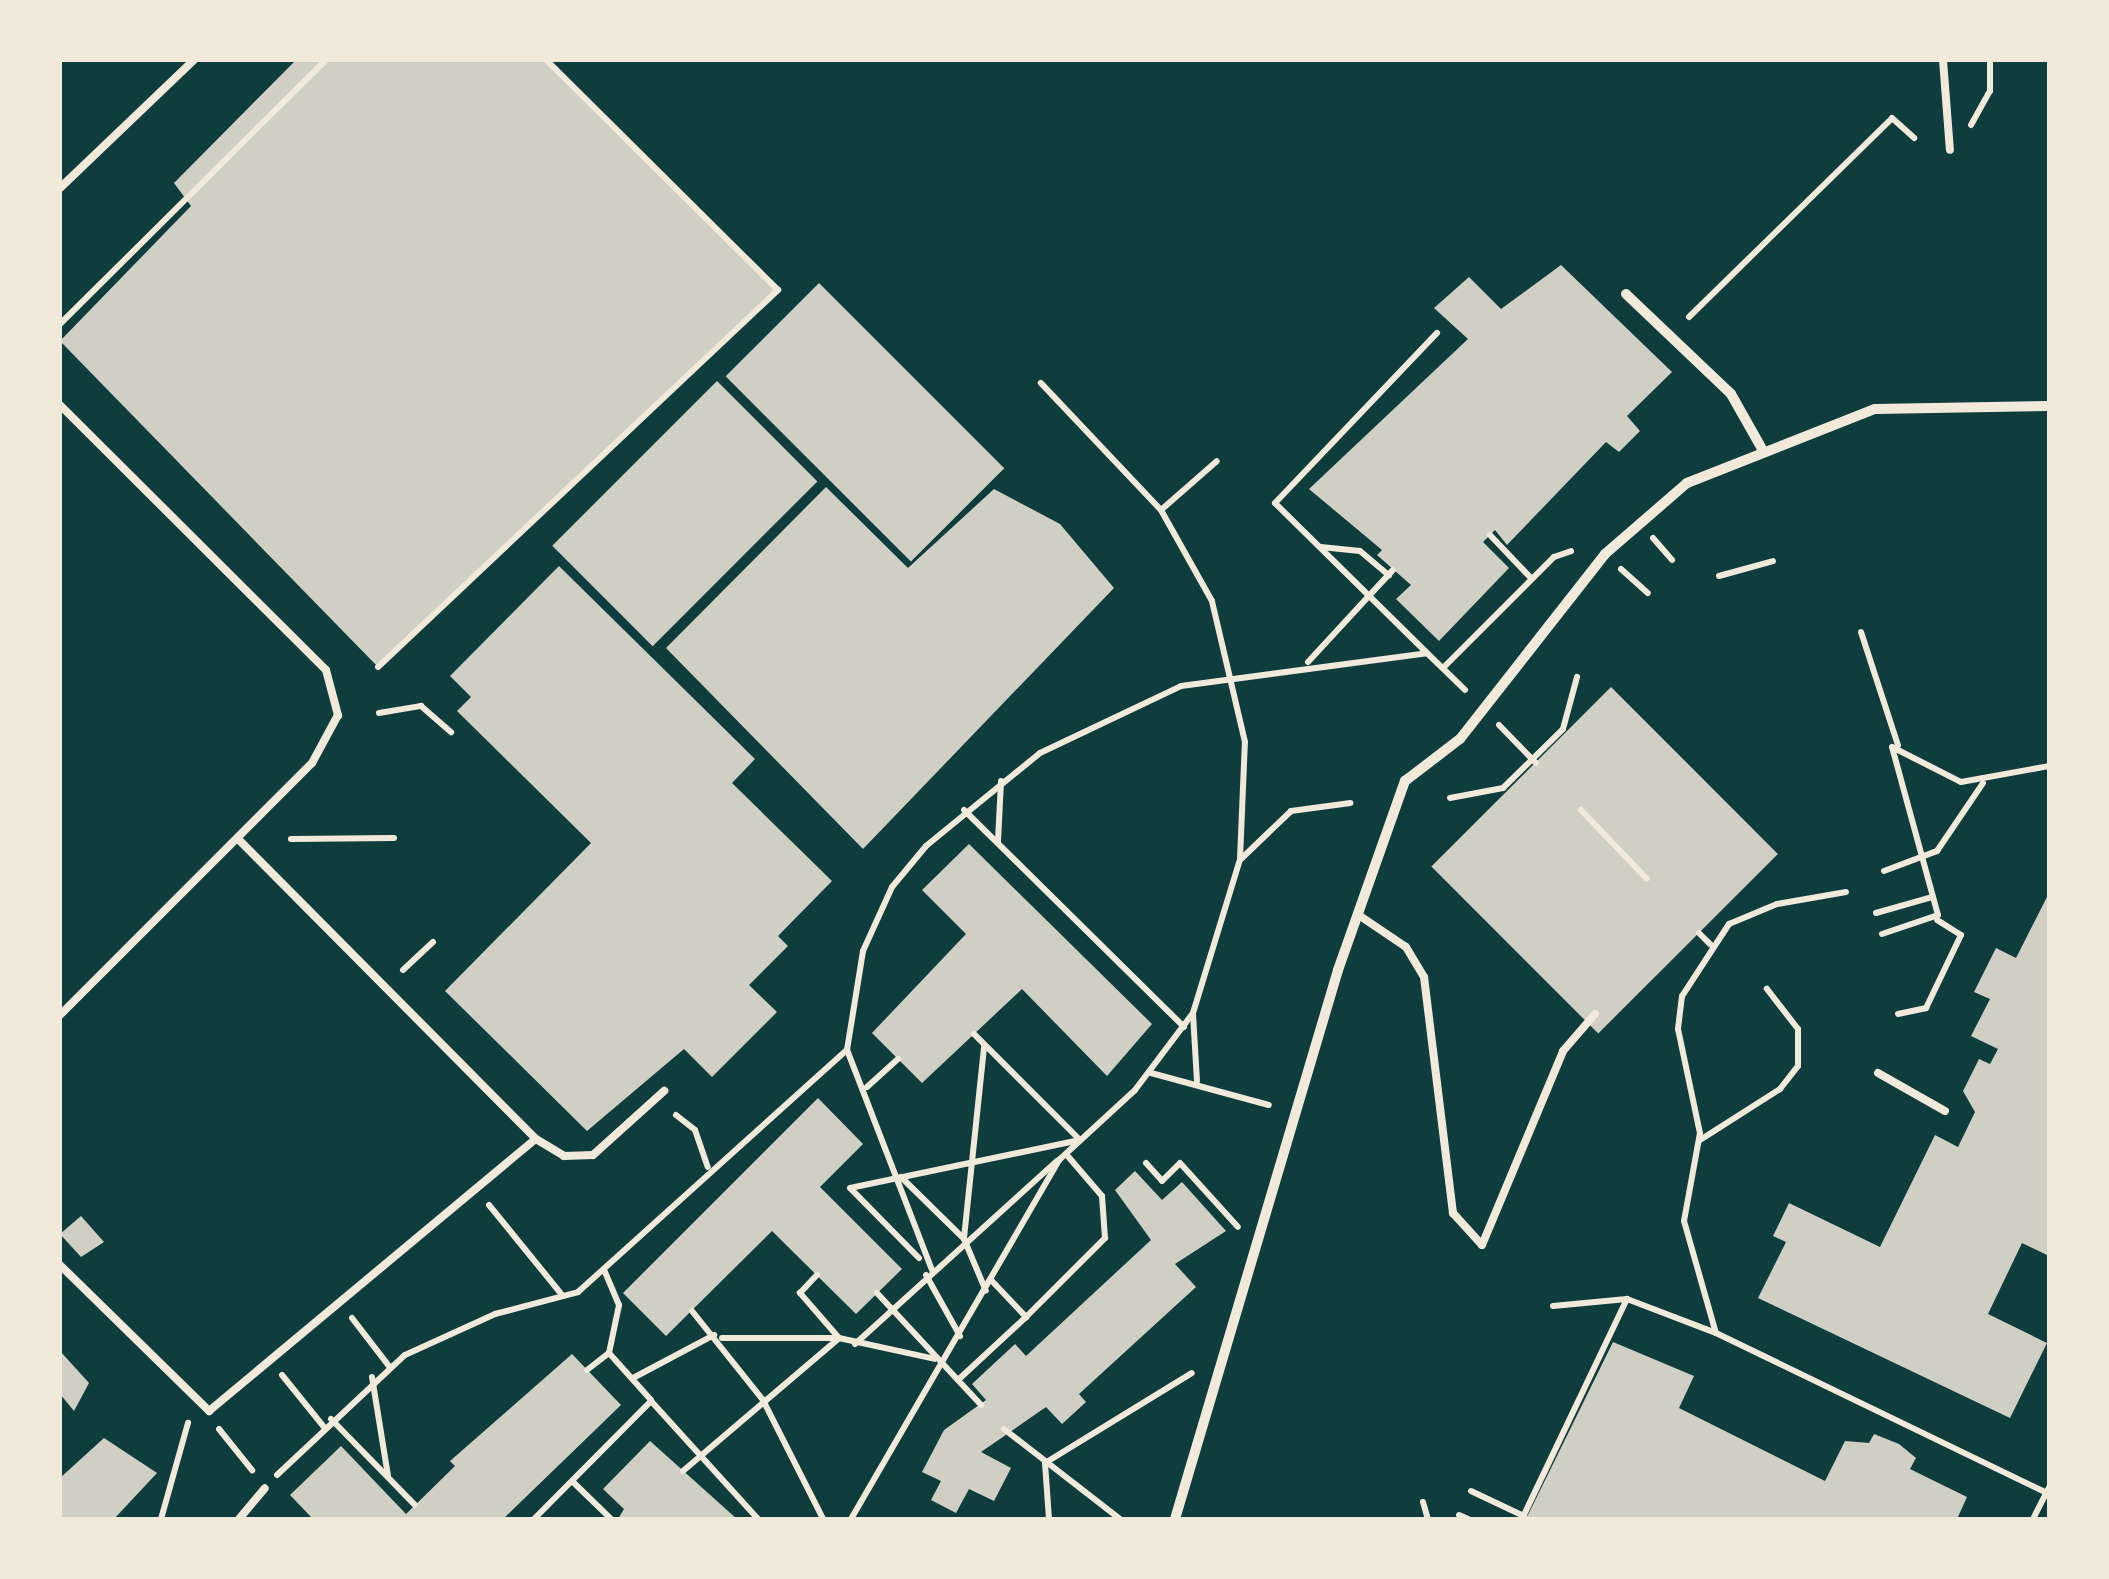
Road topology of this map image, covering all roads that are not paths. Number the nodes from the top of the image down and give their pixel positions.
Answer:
1 (194, 60) edge
2 (1943, 60) edge
3 (1950, 150) dead end
4 (60, 188) edge
5 (1626, 294) dead end
6 (60, 405) edge
7 (2049, 406) edge
8 (1761, 448) junction
9 (237, 838) junction
10 (1360, 916) junction
11 (1594, 1014) dead end
12 (60, 1015) edge
13 (1878, 1073) dead end
14 (664, 1091) dead end
15 (1946, 1112) dead end
16 (536, 1139) junction
17 (60, 1265) edge
18 (265, 1488) road end
19 (239, 1519) edge
20 (1175, 1519) edge

1 - 4 lane
2 - 3 lane
5 - 8 street
6 - 9 lane
7 - 8 street
8 - 10 street
9 - 12 lane
9 - 16 lane
10 - 11 lane
10 - 20 street
13 - 15 lane
14 - 16 lane
16 - 17 lane
18 - 19 lane

